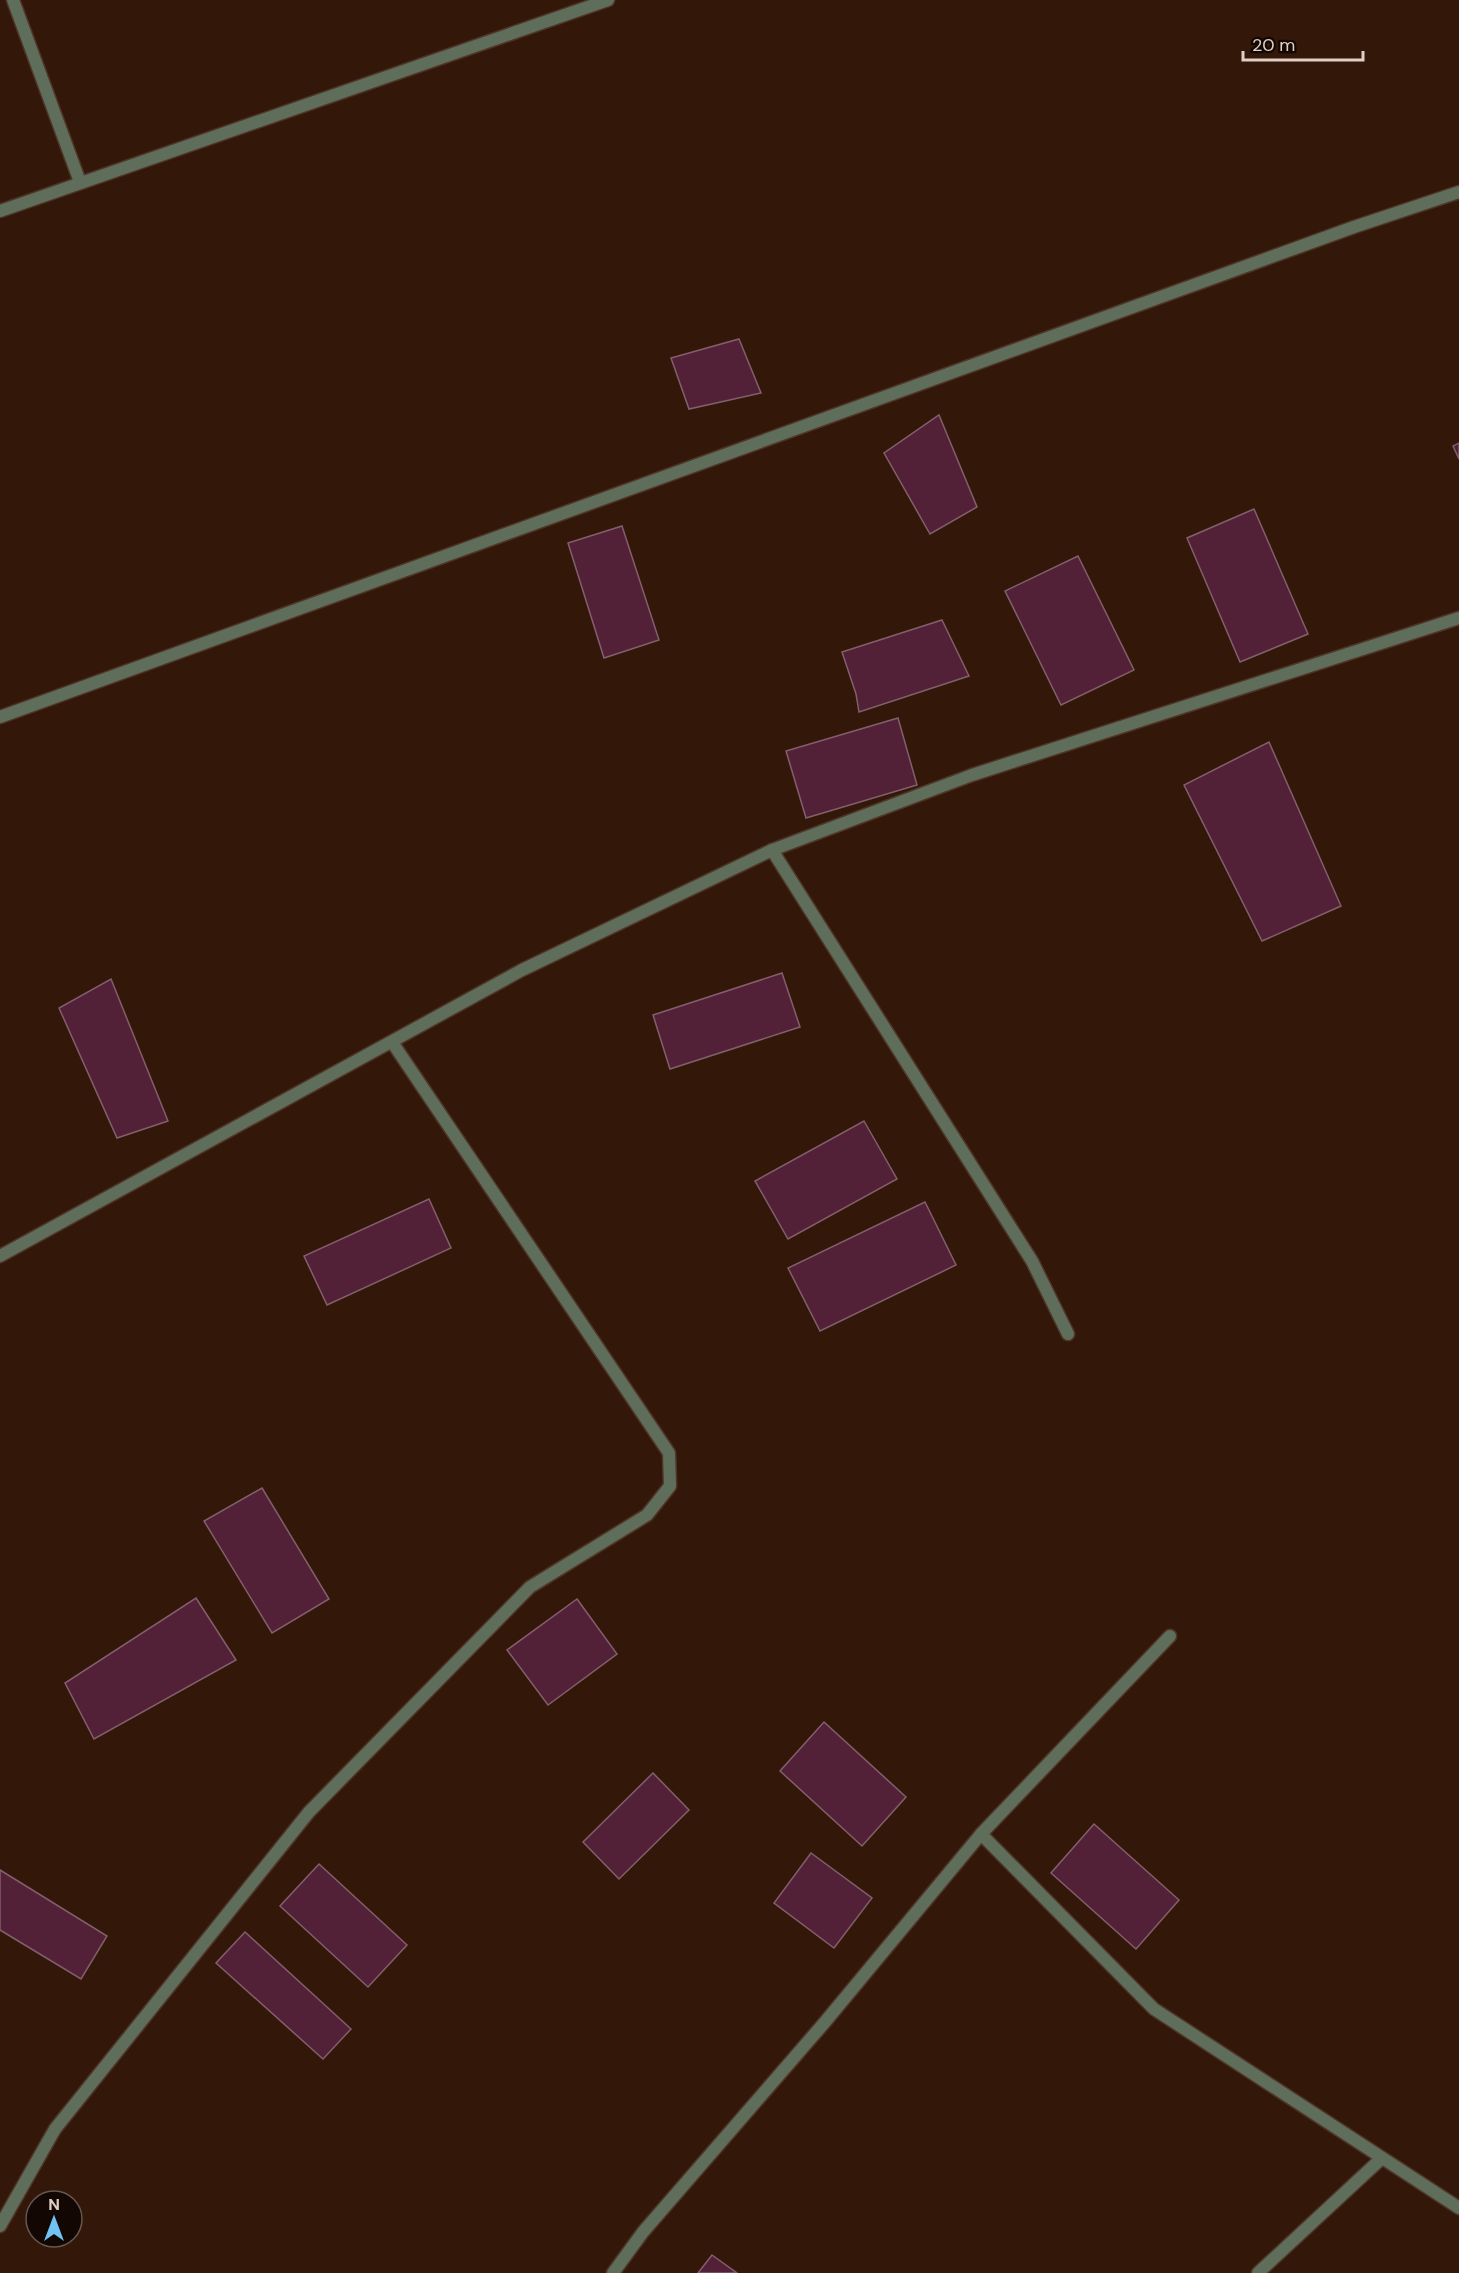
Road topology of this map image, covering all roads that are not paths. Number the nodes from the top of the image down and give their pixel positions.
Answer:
1 (13, 0) edge
2 (608, 0) edge
3 (80, 182) junction
4 (1459, 192) edge
5 (0, 211) edge
6 (1459, 618) edge
7 (0, 717) edge
8 (772, 850) junction
9 (392, 1042) junction
10 (0, 1256) edge
11 (1068, 1334) dead end
12 (1170, 1636) dead end
13 (981, 1834) junction
14 (1382, 2158) junction
15 (1459, 2208) edge
16 (0, 2226) edge
17 (613, 2273) edge
18 (1258, 2273) edge

1 - 3 street
2 - 3 street
3 - 5 street
4 - 7 street
6 - 8 street
8 - 9 street
8 - 11 street
9 - 10 street
9 - 16 street
12 - 13 street
13 - 14 street
13 - 17 street
14 - 15 street
14 - 18 street

